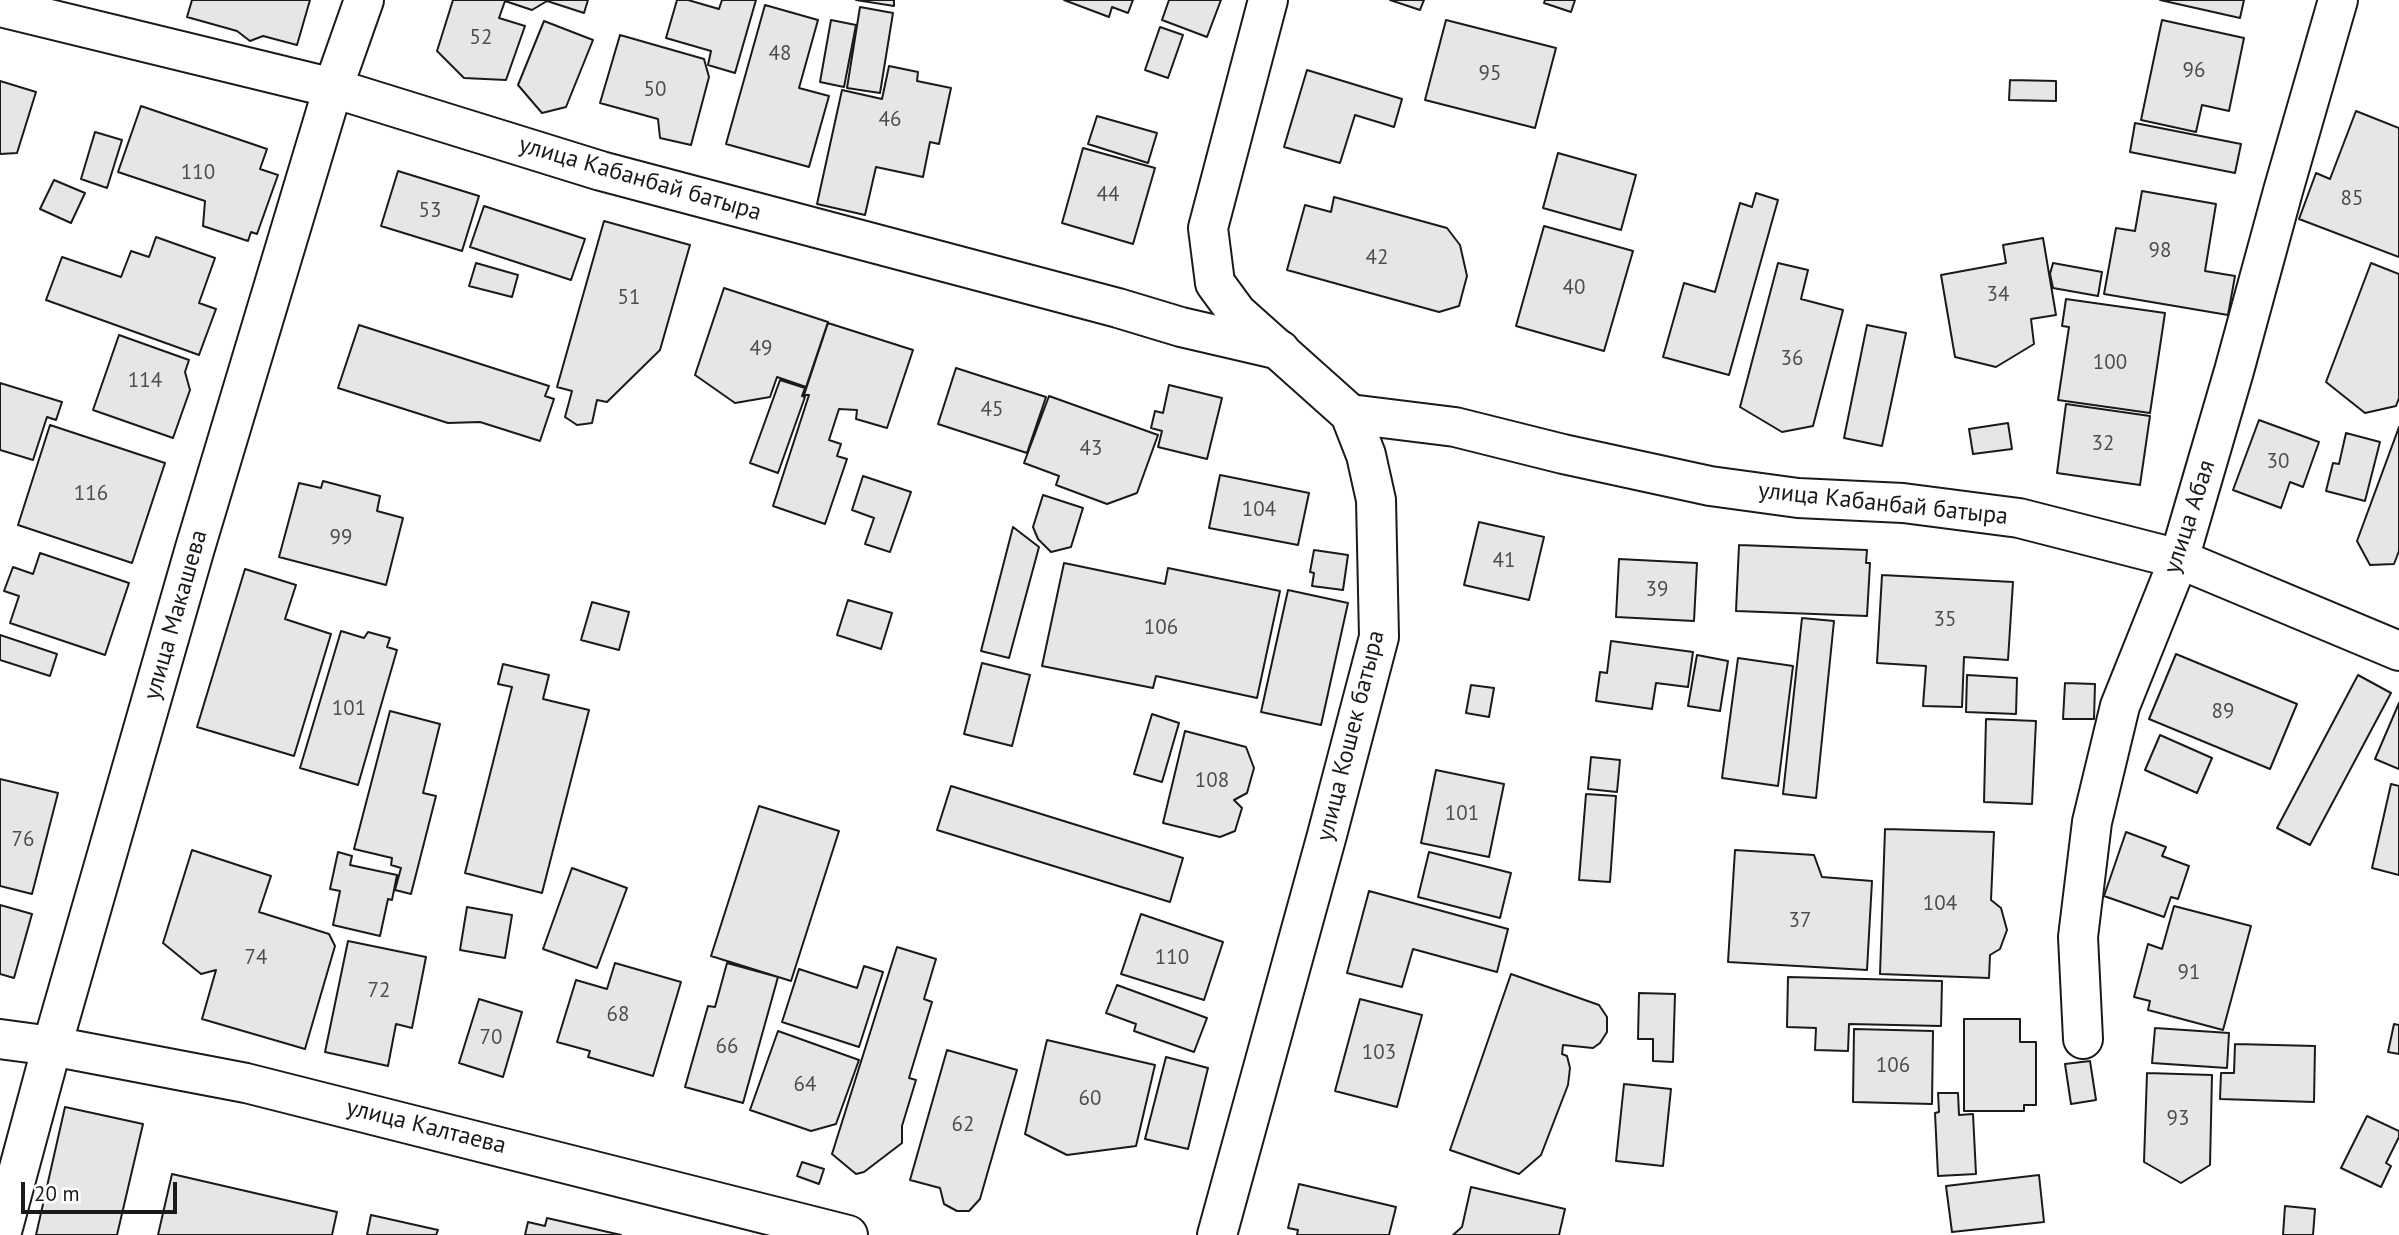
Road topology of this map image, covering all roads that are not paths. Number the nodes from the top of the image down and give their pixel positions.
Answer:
1 (364, 0) edge
2 (1268, 0) edge
3 (2338, 0) edge
4 (0, 7) edge
5 (333, 88) junction
6 (1280, 350) junction
7 (1350, 414) junction
8 (2179, 559) junction
9 (2399, 651) edge
10 (0, 1039) edge
11 (2084, 1039) dead end
12 (52, 1046) junction
13 (1, 1235) edge
14 (848, 1235) edge
15 (1217, 1235) edge

1 - 5 street, улица Макашева
2 - 6 street, улица Кошек батыра
3 - 8 street, улица Абая
4 - 5 street, улица Кабанбай батыра
5 - 6 street, улица Кабанбай батыра
5 - 12 street, улица Макашева
6 - 7 street, улица Кошек батыра
7 - 8 street, улица Кабанбай батыра
7 - 15 street, улица Кошек батыра
8 - 9 street, улица Кабанбай батыра
8 - 11 street, улица Абая
10 - 12 street, улица Калтаева
12 - 13 street, улица Макашева
12 - 14 street, улица Калтаева

